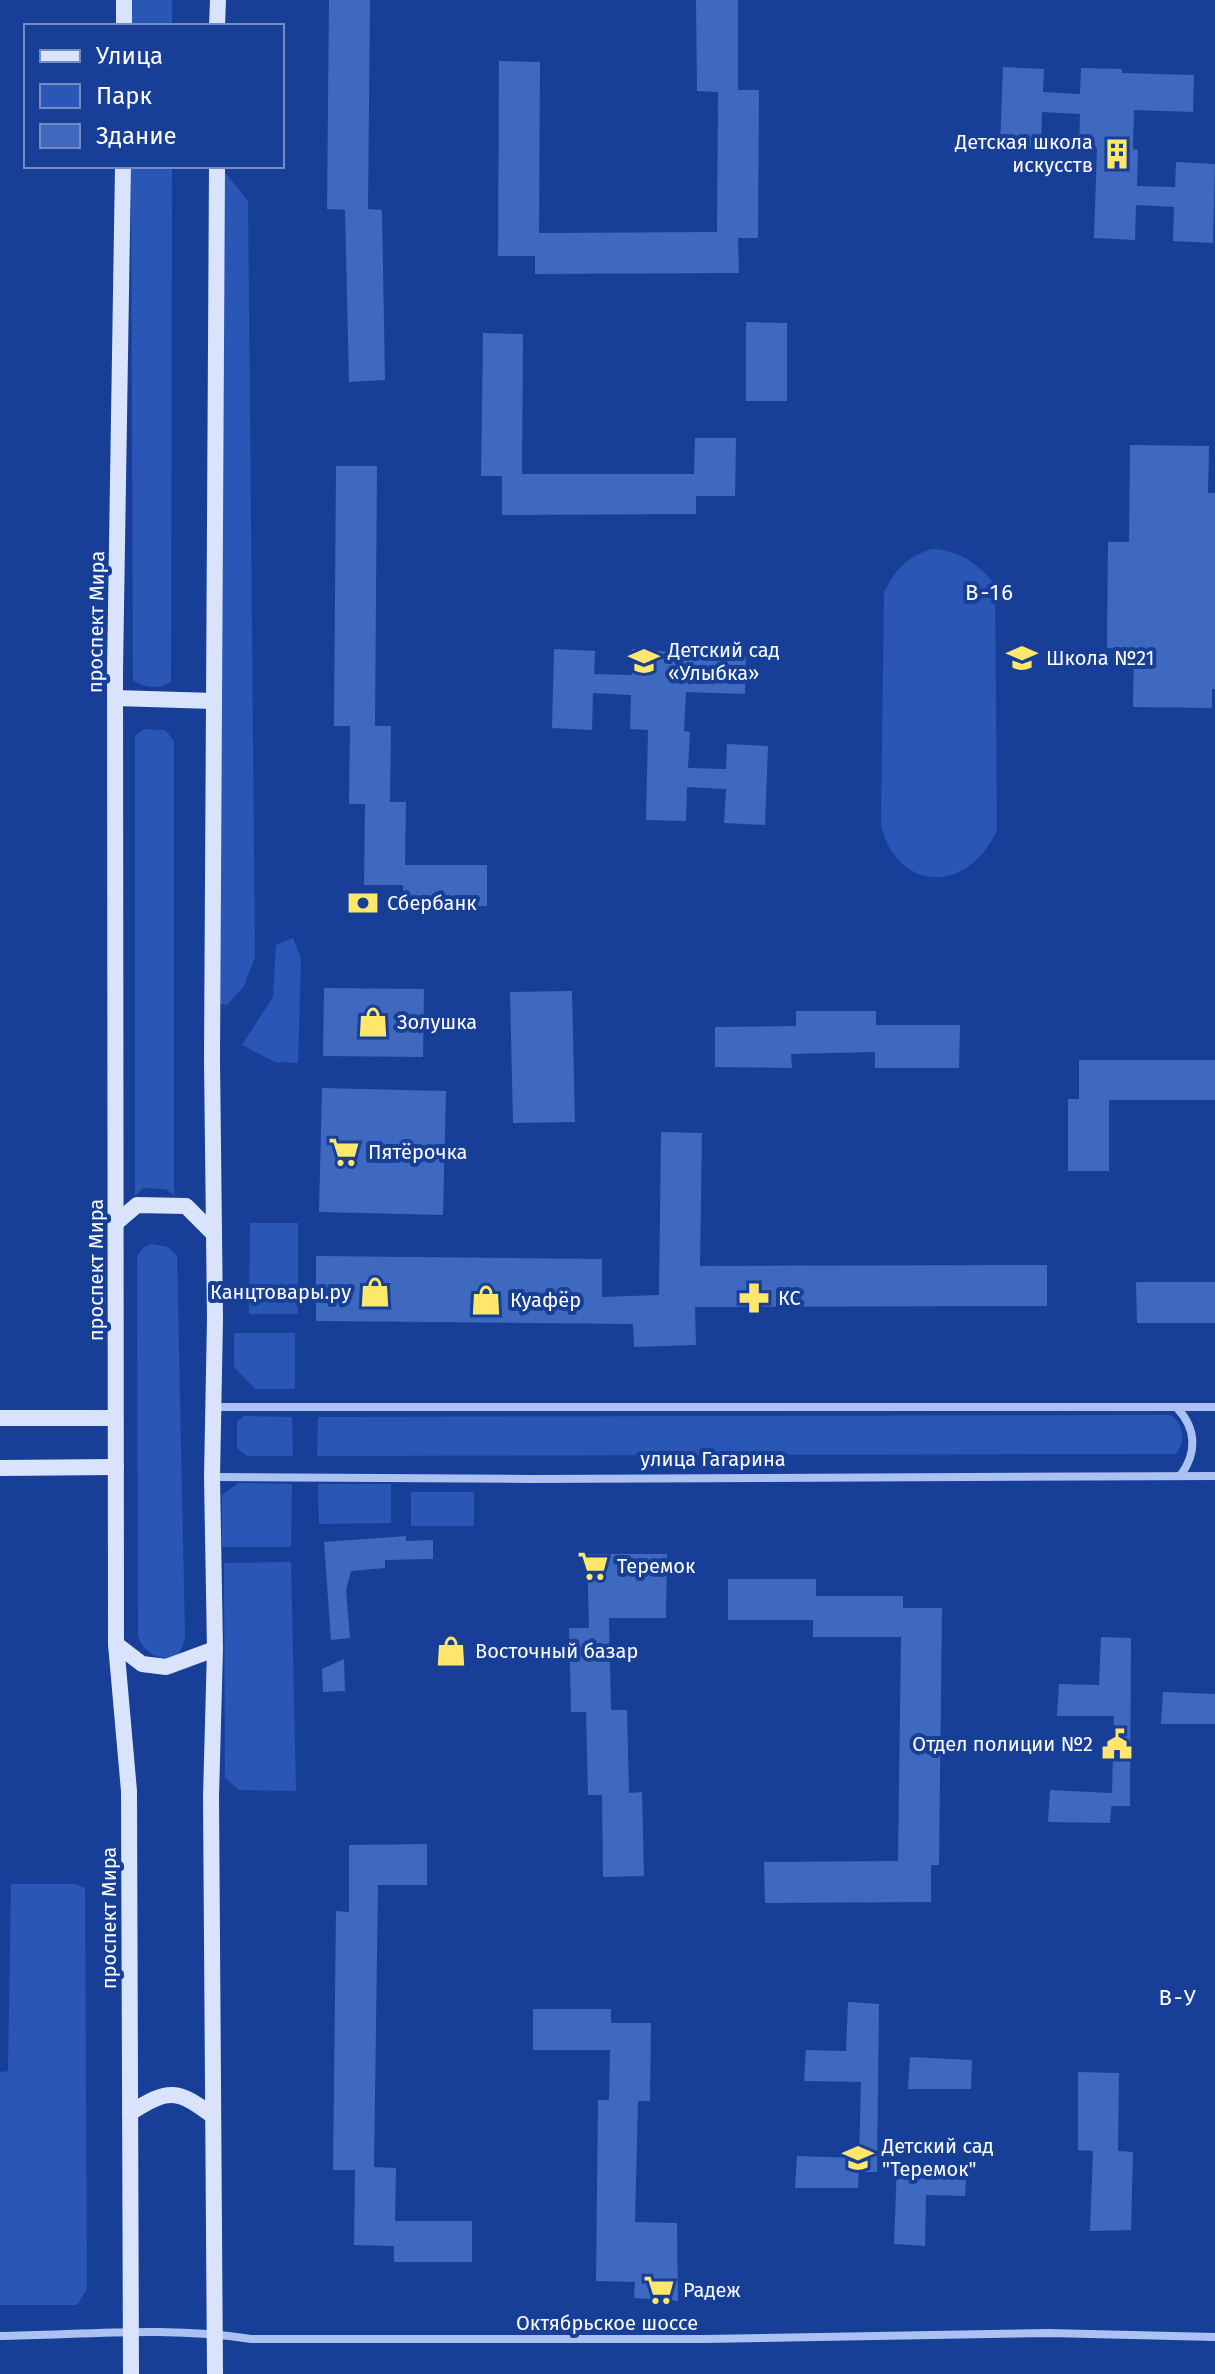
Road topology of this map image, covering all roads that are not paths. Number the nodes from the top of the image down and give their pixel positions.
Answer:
1 (124, 0) edge
2 (218, 0) edge
3 (124, 24) edge
4 (217, 24) edge
5 (123, 168) edge
6 (217, 168) edge
7 (115, 698) junction
8 (214, 701) junction
9 (116, 1223) junction
10 (213, 1233) junction
11 (214, 1407) junction
12 (1215, 1407) edge
13 (1177, 1408) junction
14 (0, 1418) edge
15 (115, 1418) junction
16 (116, 1467) junction
17 (0, 1468) edge
18 (1180, 1476) junction
19 (1215, 1476) edge
20 (212, 1477) junction
21 (116, 1644) junction
22 (215, 1649) junction
23 (130, 2113) junction
24 (213, 2116) junction
25 (132, 2333) junction
26 (215, 2333) junction
27 (0, 2336) edge
28 (1215, 2337) edge
29 (131, 2374) edge
30 (215, 2374) edge

1 - 3 main road
2 - 4 main road
5 - 7 main road, проспект Мира
6 - 8 main road
7 - 8 main road
7 - 9 main road, проспект Мира
8 - 10 main road
9 - 10 main road
9 - 15 main road, проспект Мира
10 - 11 main road
11 - 13 street
11 - 20 main road
12 - 13 street
13 - 18 street
14 - 15 main road
15 - 16 main road, проспект Мира
16 - 17 main road
16 - 21 main road, проспект Мира
18 - 19 street, улица Гагарина
18 - 20 street, улица Гагарина
20 - 22 main road
21 - 22 main road
21 - 23 main road, проспект Мира
22 - 24 main road
23 - 24 main road
23 - 25 main road, проспект Мира
24 - 26 main road
25 - 26 street, Октябрьское шоссе
25 - 27 street, Октябрьское шоссе
25 - 29 main road, проспект Мира
26 - 28 street, Октябрьское шоссе
26 - 30 main road

